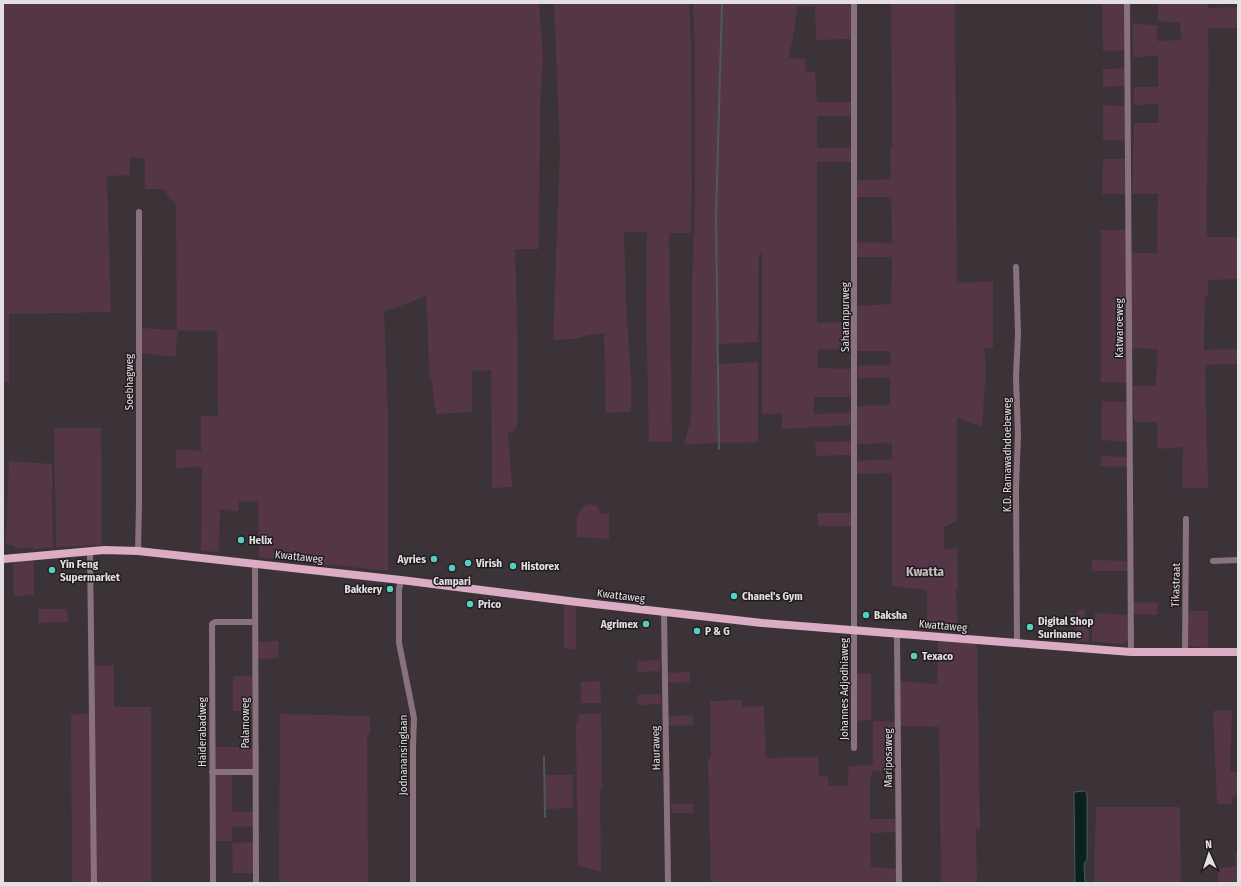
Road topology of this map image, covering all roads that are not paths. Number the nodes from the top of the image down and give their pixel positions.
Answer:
1 (854, 3) edge
2 (1127, 3) edge
3 (139, 212) dead end
4 (1016, 267) dead end
5 (1186, 519) dead end
6 (90, 551) junction
7 (138, 551) junction
8 (3, 559) edge
9 (1238, 560) edge
10 (1213, 561) dead end
11 (255, 563) junction
12 (401, 580) junction
13 (664, 612) junction
14 (255, 622) junction
15 (854, 630) junction
16 (897, 633) junction
17 (1017, 644) junction
18 (1131, 652) junction
19 (1185, 652) junction
20 (1238, 652) edge
21 (854, 748) dead end
22 (212, 772) junction
23 (256, 772) junction
24 (94, 883) edge
25 (213, 883) edge
26 (256, 883) edge
27 (413, 883) edge
28 (668, 883) edge
29 (899, 883) edge

1 - 15 street, Saharanpurweg
2 - 18 street, Katwaroeweg
3 - 7 street, Soebhagweg
4 - 17 street, K.D. Ramawadhdoebeweg
5 - 19 street, Tikastraat
6 - 7 main road, Kwattaweg
6 - 8 main road, Kwattaweg
6 - 24 street
7 - 11 main road, Kwattaweg
9 - 10 street
11 - 12 main road, Kwattaweg
11 - 14 street, Palamoweg
12 - 13 main road, Kwattaweg
12 - 27 street, Jodnanansinglaan
13 - 15 main road, Kwattaweg
13 - 28 street, Hauraweg
14 - 22 street, Haiderabadweg
14 - 23 street, Palamoweg
15 - 16 main road, Kwattaweg
15 - 21 street, Johannes Adjodhiaweg
16 - 17 main road, Kwattaweg
16 - 29 street, Mariposaweg
17 - 18 main road, Kwattaweg
18 - 19 main road, Kwattaweg
19 - 20 main road, Kwattaweg
22 - 23 street
22 - 25 street, Haiderabadweg
23 - 26 street, Palamoweg

